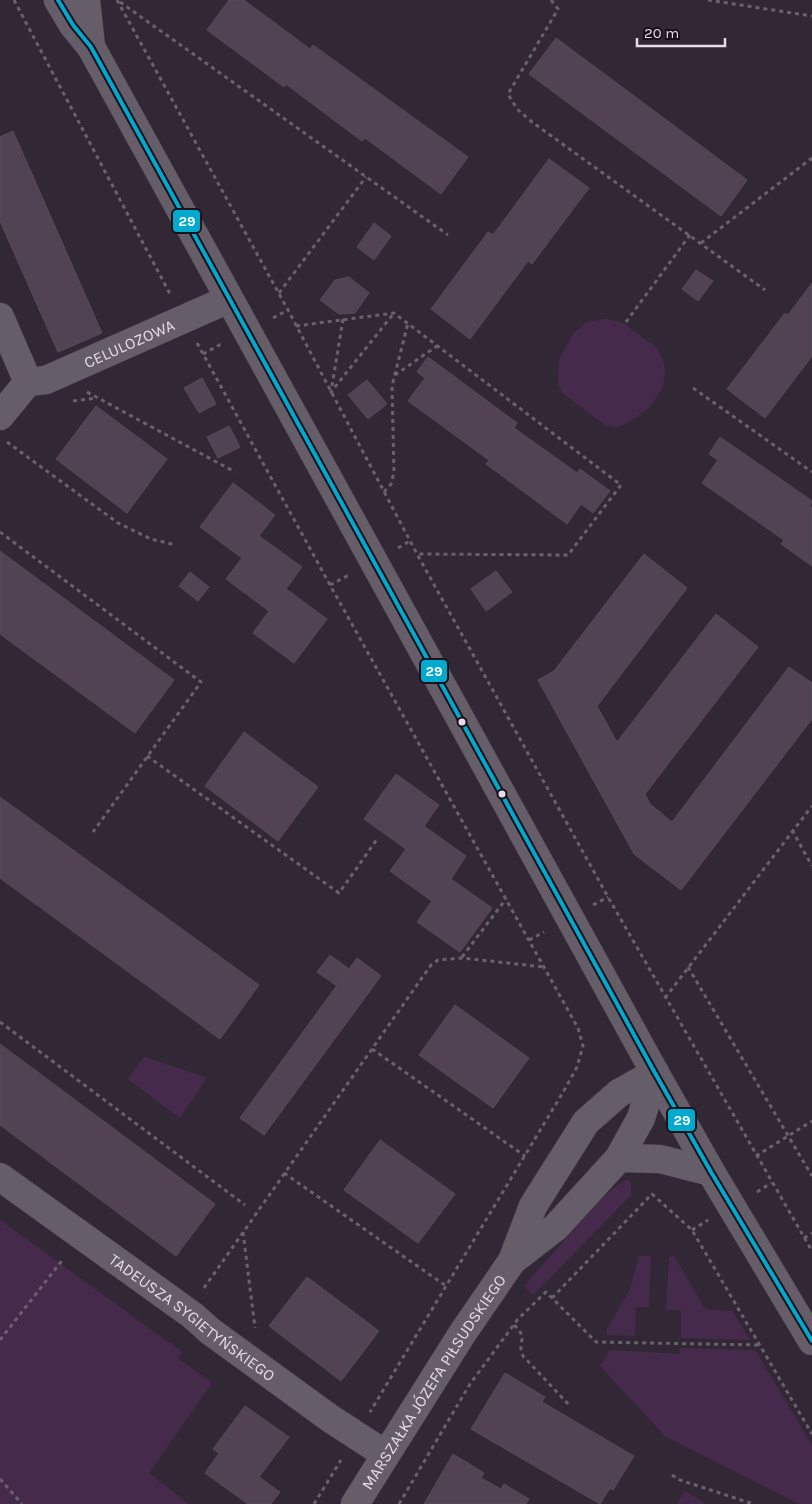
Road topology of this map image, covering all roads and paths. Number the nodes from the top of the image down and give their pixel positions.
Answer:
1 (14, 0) edge
2 (58, 0) edge
3 (86, 0) edge
4 (117, 0) edge
5 (551, 0) edge
6 (708, 0) edge
7 (812, 16) edge
8 (91, 47) junction
9 (812, 158) edge
10 (366, 177) junction
11 (448, 235) dead end
12 (690, 235) junction
13 (701, 243) junction
14 (765, 290) dead end
15 (279, 293) junction
16 (229, 299) junction
17 (394, 313) junction
18 (0, 317) edge
19 (184, 320) junction
20 (343, 320) junction
21 (626, 322) dead end
22 (408, 323) junction
23 (296, 326) junction
24 (438, 346) junction
25 (395, 375) junction
26 (28, 382) junction
27 (693, 388) dead end
28 (82, 390) dead end
29 (331, 392) junction
30 (0, 416) edge
31 (0, 438) edge
32 (235, 472) dead end
33 (812, 472) edge
34 (384, 492) junction
35 (0, 532) edge
36 (176, 545) dead end
37 (417, 554) junction
38 (147, 756) junction
39 (812, 806) edge
40 (792, 830) junction
41 (93, 832) dead end
42 (378, 838) dead end
43 (812, 866) edge
44 (506, 898) junction
45 (462, 958) junction
46 (544, 967) junction
47 (688, 967) junction
48 (665, 998) junction
49 (0, 1022) edge
50 (372, 1049) junction
51 (655, 1073) junction
52 (812, 1120) edge
53 (788, 1136) junction
54 (525, 1156) junction
55 (756, 1156) junction
56 (619, 1158) junction
57 (711, 1172) junction
58 (284, 1173) junction
59 (812, 1176) edge
60 (0, 1177) edge
61 (245, 1205) dead end
62 (243, 1232) junction
63 (812, 1233) edge
64 (82, 1236) junction
65 (804, 1238) junction
66 (812, 1251) edge
67 (512, 1261) junction
68 (446, 1286) junction
69 (201, 1291) dead end
70 (552, 1298) junction
71 (514, 1325) junction
72 (255, 1329) dead end
73 (0, 1340) edge
74 (812, 1341) edge
75 (759, 1345) junction
76 (570, 1406) dead end
77 (812, 1434) edge
78 (356, 1436) junction
79 (386, 1454) junction
80 (672, 1476) dead end
81 (0, 1479) edge
82 (22, 1504) edge
83 (314, 1504) edge
84 (356, 1504) edge
85 (399, 1504) edge
86 (753, 1504) edge

1 - 19 path
2 - 8 street
3 - 8 street
4 - 10 path
4 - 15 path
5 - 12 path
6 - 7 path
8 - 16 street
9 - 13 path
10 - 11 path
10 - 15 path
12 - 13 path
12 - 21 path
13 - 14 path
15 - 23 path
16 - 19 street, CELULOZOWA
16 - 51 street
17 - 20 path
17 - 22 path
17 - 29 path
18 - 26 street
19 - 26 street, CELULOZOWA
19 - 44 path
20 - 23 path
20 - 29 path
22 - 24 path
22 - 25 path
23 - 29 path
24 - 25 path
24 - 37 path
25 - 34 path
26 - 30 street
27 - 33 path
28 - 32 path
29 - 34 path
31 - 36 path
34 - 37 path
35 - 38 path
37 - 48 path
38 - 41 path
38 - 42 path
39 - 40 path
40 - 43 path
40 - 47 path
44 - 45 path
44 - 46 path
45 - 46 path
45 - 50 path
46 - 54 path
47 - 48 path
47 - 53 path
48 - 55 path
49 - 61 path
50 - 54 path
50 - 58 path
51 - 56 street, MARSZAŁKA JÓZEFA PIŁSUDSKIEGO
51 - 57 street
51 - 67 street, MARSZAŁKA JÓZEFA PIŁSUDSKIEGO
52 - 53 path
53 - 55 path
53 - 59 path
54 - 68 path
55 - 65 path
56 - 57 street
56 - 67 street, MARSZAŁKA JÓZEFA PIŁSUDSKIEGO
57 - 74 street
58 - 62 path
58 - 68 path
60 - 64 street, TADEUSZA SYGIETYŃSKIEGO
62 - 69 path
62 - 72 path
63 - 65 path
64 - 73 path
64 - 78 street, TADEUSZA SYGIETYŃSKIEGO
65 - 66 path
67 - 79 street, MARSZAŁKA JÓZEFA PIŁSUDSKIEGO
68 - 78 path
70 - 71 path
70 - 75 path
70 - 75 path
71 - 76 path
71 - 85 path
75 - 77 path
78 - 79 street, TADEUSZA SYGIETYŃSKIEGO
78 - 83 path
79 - 84 street, MARSZAŁKA JÓZEFA PIŁSUDSKIEGO
80 - 86 path
81 - 82 path

